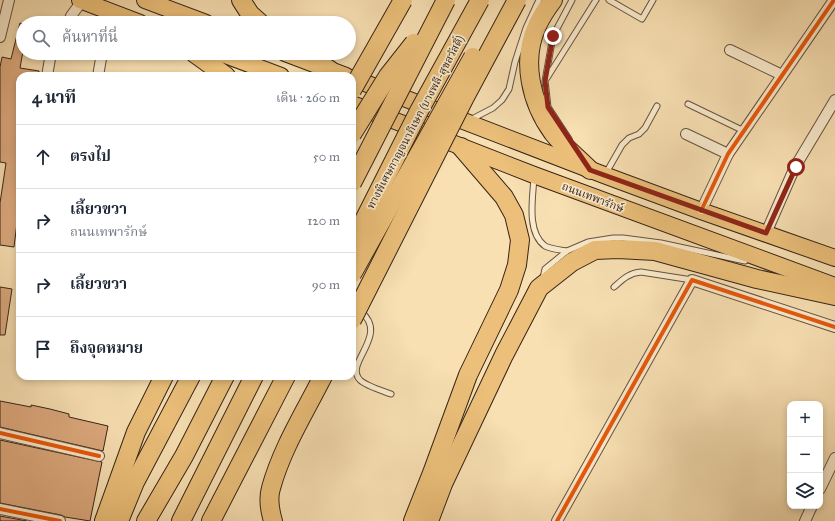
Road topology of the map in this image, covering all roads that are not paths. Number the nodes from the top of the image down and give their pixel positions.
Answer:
1 (9, 0) edge
2 (81, 0) edge
3 (145, 0) edge
4 (241, 0) edge
5 (403, 0) edge
6 (446, 0) edge
7 (480, 0) edge
8 (504, 0) edge
9 (517, 0) edge
10 (539, 0) edge
11 (553, 0) edge
12 (572, 0) edge
13 (596, 0) edge
14 (609, 0) edge
15 (653, 0) edge
16 (834, 0) edge
17 (71, 16) edge
18 (107, 16) edge
19 (187, 16) edge
20 (252, 16) edge
21 (436, 16) junction
22 (0, 37) edge
23 (730, 50) dead end
24 (49, 60) edge
25 (101, 60) edge
26 (204, 60) edge
27 (239, 60) edge
28 (304, 60) edge
29 (315, 60) edge
30 (48, 72) edge
31 (99, 72) edge
32 (220, 72) edge
33 (270, 72) edge
34 (335, 72) edge
35 (336, 72) edge
36 (782, 75) junction
37 (356, 80) edge
38 (356, 83) edge
39 (538, 84) junction
40 (835, 100) edge
41 (688, 104) dead end
42 (356, 106) edge
43 (657, 106) dead end
44 (466, 123) junction
45 (356, 128) edge
46 (744, 132) junction
47 (686, 134) dead end
48 (460, 147) junction
49 (728, 154) junction
50 (597, 173) junction
51 (356, 175) edge
52 (534, 175) junction
53 (701, 211) junction
54 (766, 233) junction
55 (356, 236) edge
56 (567, 251) junction
57 (835, 258) edge
58 (356, 267) edge
59 (785, 269) junction
60 (692, 280) junction
61 (614, 286) dead end
62 (835, 286) edge
63 (539, 288) junction
64 (835, 296) edge
65 (356, 309) edge
66 (356, 312) edge
67 (835, 327) edge
68 (162, 380) edge
69 (189, 380) edge
70 (223, 380) edge
71 (252, 380) edge
72 (284, 380) edge
73 (292, 380) edge
74 (321, 380) edge
75 (391, 394) dead end
76 (0, 433) edge
77 (256, 436) junction
78 (99, 456) dead end
79 (835, 458) edge
80 (823, 483) edge
81 (0, 509) edge
82 (811, 509) edge
83 (60, 521) edge
84 (104, 521) edge
85 (119, 521) edge
86 (146, 521) edge
87 (181, 521) edge
88 (211, 521) edge
89 (272, 521) edge
90 (413, 521) edge
91 (429, 521) edge
92 (557, 521) edge
93 (805, 521) edge

1 - 22 street
2 - 17 street
2 - 18 main road
3 - 19 main road
4 - 20 highway
5 - 38 highway, bridge
6 - 21 highway, bridge
7 - 55 highway, ทางพิเศษกาญจนาภิเษก (บางพลี-สุขสวัสดิ์), bridge
8 - 58 highway, bridge
9 - 66 highway, bridge
10 - 44 lane
11 - 39 highway
12 - 39 lane
13 - 39 lane
14 - 15 lane
16 - 36 street
21 - 45 highway, bridge
21 - 51 highway, bridge
23 - 36 street
24 - 30 street
25 - 31 street
26 - 32 highway
27 - 33 main road
28 - 34 main road
29 - 35 highway
36 - 46 street
37 - 44 main road
39 - 50 highway
40 - 54 street
41 - 46 lane
42 - 48 main road, ถนนเทพารักษ์
43 - 50 lane
44 - 50 main road
46 - 49 street
47 - 49 street
48 - 52 main road, ถนนเทพารักษ์
48 - 90 highway
49 - 53 street
50 - 53 main road
52 - 56 lane
52 - 59 main road, ถนนเทพารักษ์
53 - 54 main road
54 - 57 main road
56 - 59 lane
56 - 63 lane
59 - 62 main road, ถนนเทพารักษ์
60 - 61 lane
60 - 67 street
60 - 92 street
63 - 64 highway
63 - 91 highway
65 - 75 lane
68 - 84 highway
69 - 85 highway
70 - 86 highway
71 - 87 highway
72 - 77 highway
73 - 77 highway
74 - 89 highway
76 - 78 street
77 - 88 highway
79 - 80 street
81 - 83 street
82 - 93 street

